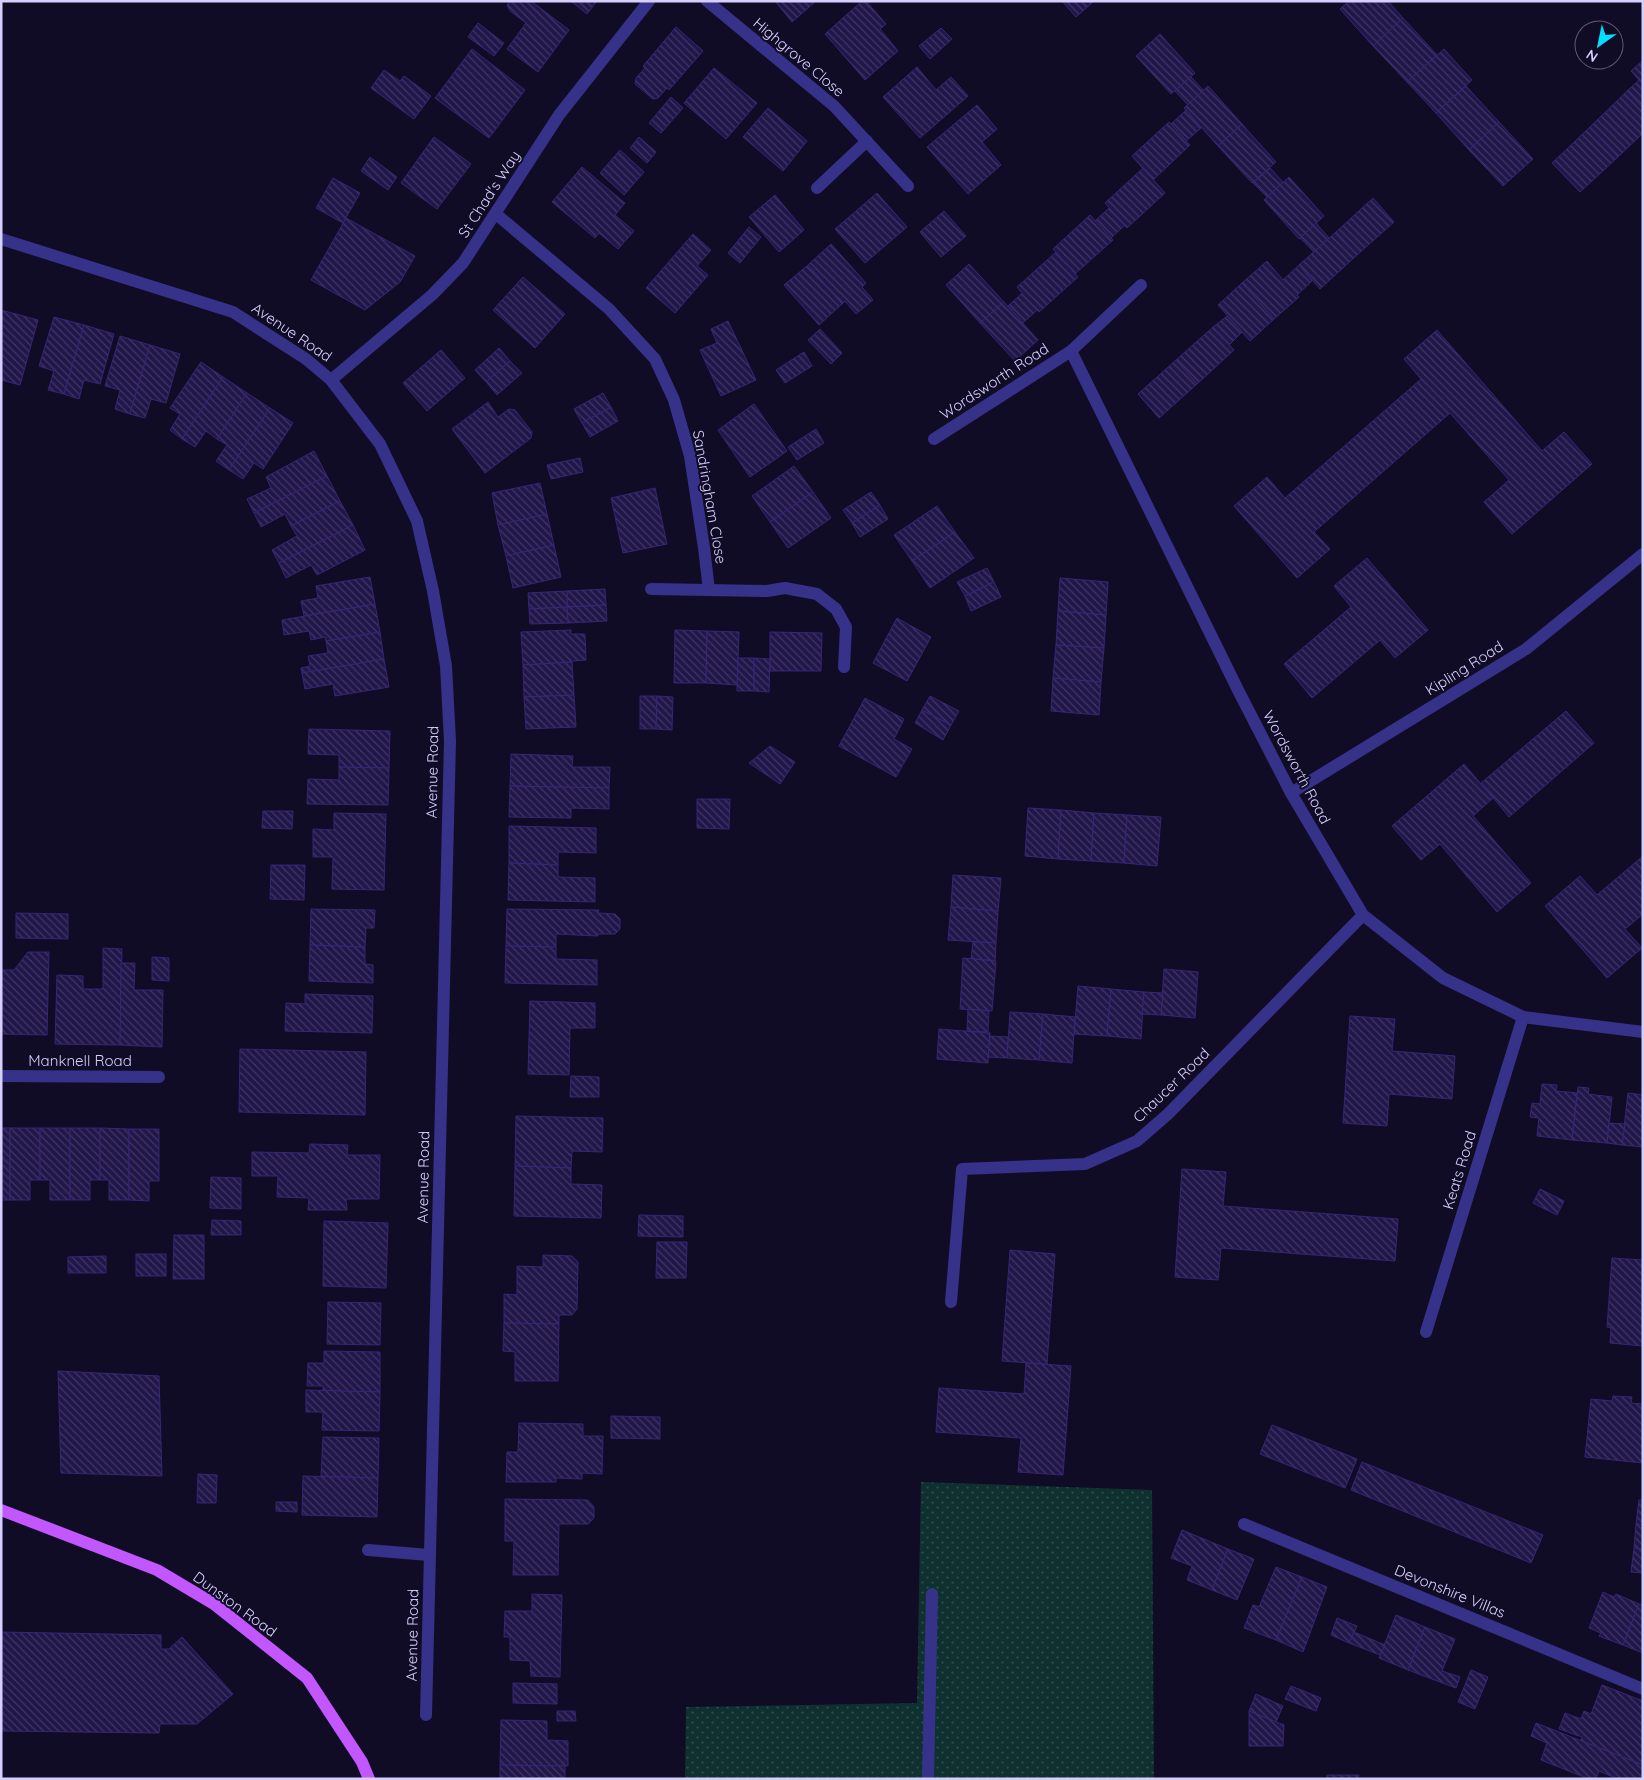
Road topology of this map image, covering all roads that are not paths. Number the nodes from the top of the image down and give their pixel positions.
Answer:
1 (649, 1) edge
2 (708, 1) edge
3 (867, 141) junction
4 (908, 186) dead end
5 (817, 188) dead end
6 (496, 214) junction
7 (1, 239) edge
8 (1141, 285) dead end
9 (1071, 351) junction
10 (331, 380) junction
11 (934, 439) dead end
12 (1643, 554) edge
13 (651, 589) dead end
14 (709, 590) junction
15 (844, 667) dead end
16 (1291, 793) junction
17 (1363, 915) junction
18 (1523, 1018) junction
19 (1643, 1032) edge
20 (1, 1076) edge
21 (159, 1077) dead end
22 (951, 1302) dead end
23 (1426, 1332) dead end
24 (1, 1510) edge
25 (1244, 1524) dead end
26 (368, 1550) dead end
27 (429, 1555) junction
28 (932, 1594) dead end
29 (1643, 1688) edge
30 (426, 1715) dead end
31 (369, 1779) edge
32 (928, 1779) edge

1 - 6 street, St Chad's Way
2 - 3 street, Highgrove Close
3 - 4 street, Highgrove Close
3 - 5 street
6 - 10 street, St Chad's Way
6 - 14 street, Sandringham Close
7 - 10 street, Avenue Road
8 - 9 street, Wordsworth Road
9 - 11 street, Wordsworth Road
9 - 16 street, Wordsworth Road
10 - 27 street, Avenue Road
12 - 16 street, Kipling Road
13 - 14 street
14 - 15 street
16 - 17 street, Wordsworth Road
17 - 18 street, Wordsworth Road
17 - 22 street, Chaucer Road
18 - 19 street, Wordsworth Road
18 - 23 street, Keats Road
20 - 21 street, Manknell Road
24 - 31 main road, Dunston Road
25 - 29 street, Devonshire Villas
26 - 27 street
27 - 30 street, Avenue Road
28 - 32 street

